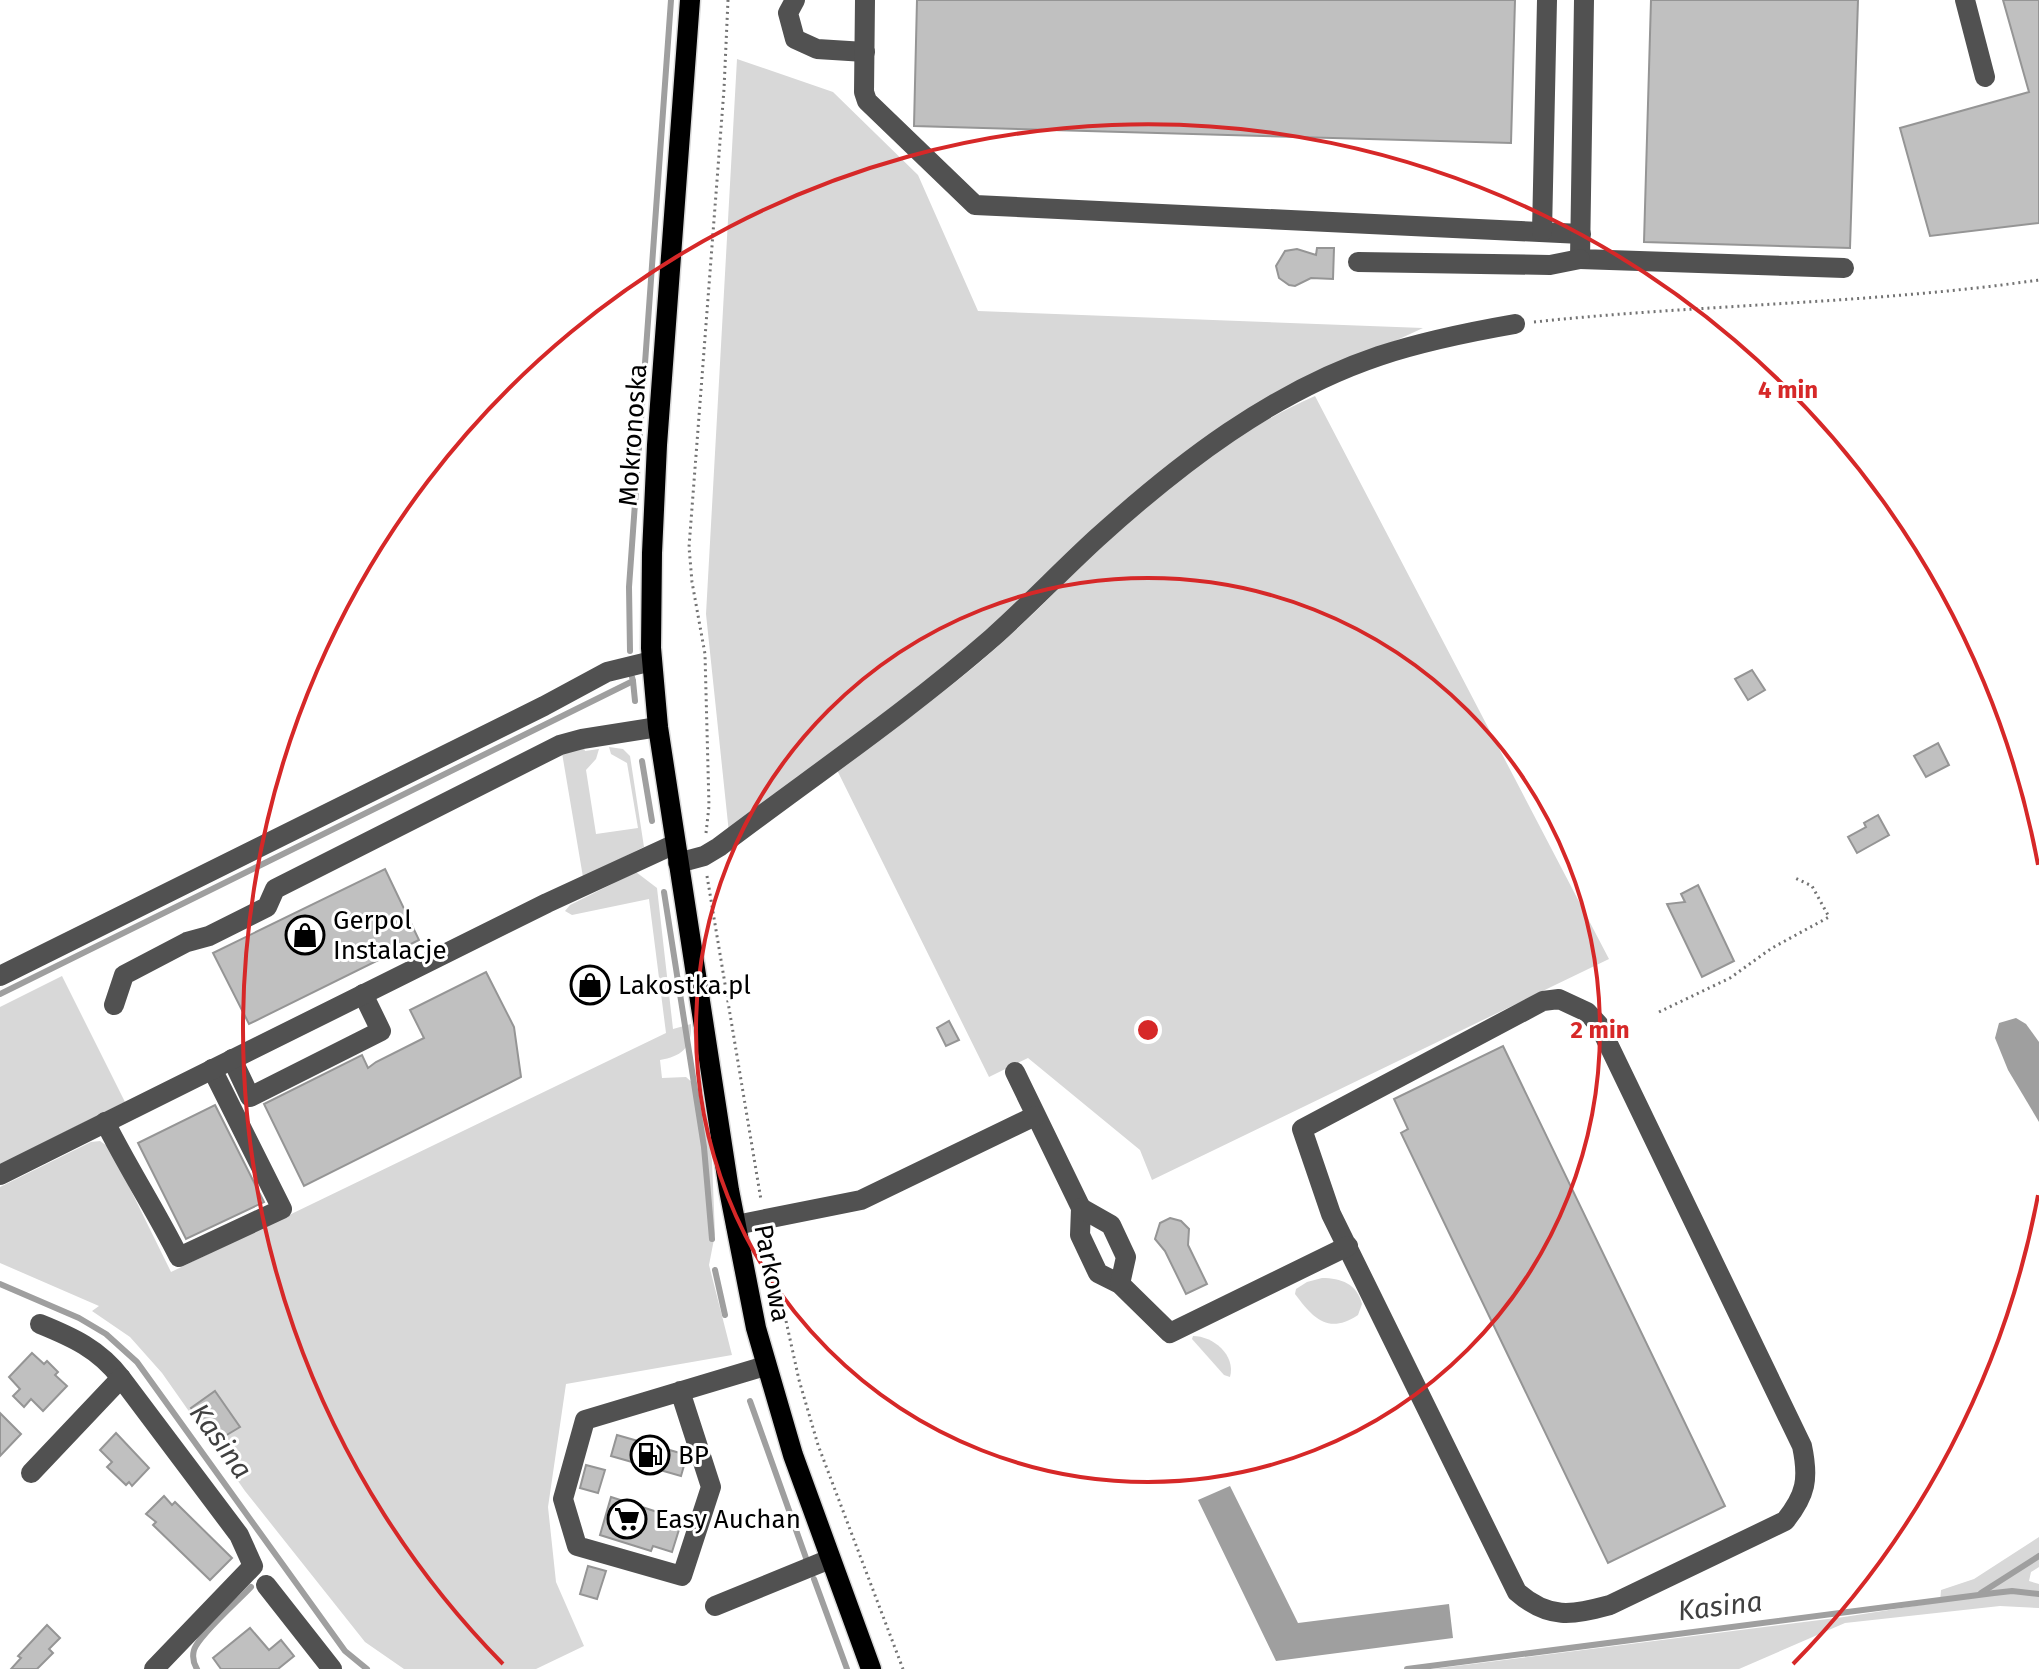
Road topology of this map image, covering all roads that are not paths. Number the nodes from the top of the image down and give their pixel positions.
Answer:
1 (690, 0) edge
2 (795, 0) edge
3 (865, 0) edge
4 (1547, 0) edge
5 (1584, 0) edge
6 (1965, 0) edge
7 (865, 52) junction
8 (1985, 77) dead end
9 (1542, 232) junction
10 (1581, 234) junction
11 (1580, 259) junction
12 (1358, 262) dead end
13 (1844, 268) dead end
14 (1515, 324) road end
15 (652, 661) junction
16 (658, 727) junction
17 (678, 860) junction
18 (0, 976) edge
19 (363, 994) junction
20 (114, 1005) dead end
21 (232, 1059) junction
22 (212, 1069) junction
23 (1015, 1072) dead end
24 (1035, 1116) junction
25 (105, 1122) junction
26 (0, 1175) edge
27 (1081, 1208) junction
28 (736, 1225) junction
29 (1348, 1246) junction
30 (1120, 1284) junction
31 (40, 1324) dead end
32 (765, 1366) junction
33 (121, 1378) junction
34 (680, 1391) junction
35 (31, 1473) dead end
36 (830, 1559) junction
37 (266, 1585) dead end
38 (715, 1606) dead end
39 (159, 1667) edge
40 (332, 1669) edge
41 (871, 1669) edge

1 - 15 main road, Mokronoska
2 - 7 street
3 - 7 street
4 - 9 street
5 - 10 street
6 - 8 street
7 - 9 street
9 - 10 street
10 - 11 street
11 - 12 street
11 - 13 street
14 - 17 street
15 - 16 main road, Mokronoska
15 - 18 street
16 - 17 main road, Mokronoska
16 - 20 street
17 - 19 street
17 - 28 main road, Parkowa
19 - 21 street
19 - 21 street
21 - 22 street
22 - 25 street
22 - 25 street
23 - 24 street
24 - 27 street
24 - 28 street
25 - 26 street
27 - 30 street
27 - 30 street
28 - 32 main road, Parkowa
29 - 29 street
29 - 30 street
31 - 33 street
32 - 34 street
32 - 36 main road, Parkowa
33 - 35 street
33 - 39 street
34 - 34 street
36 - 38 street
36 - 41 main road, Parkowa
37 - 40 street

